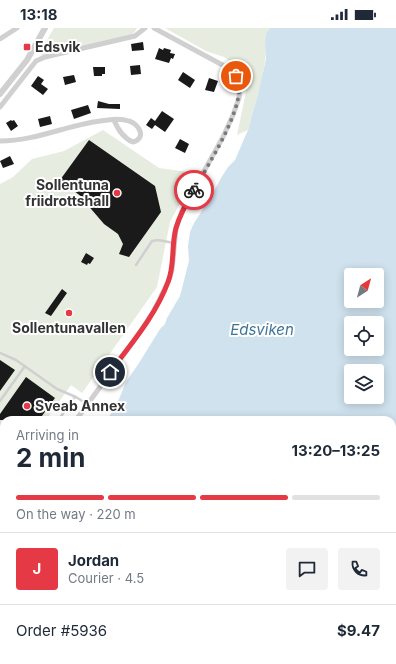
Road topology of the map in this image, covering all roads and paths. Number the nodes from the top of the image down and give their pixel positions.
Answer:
1 (17, 28) edge
2 (45, 28) edge
3 (145, 28) edge
4 (154, 28) edge
5 (0, 39) edge
6 (0, 94) edge
7 (0, 107) edge
8 (114, 120) junction
9 (0, 142) edge
10 (174, 243) junction
11 (136, 265) dead end
12 (0, 353) edge
13 (25, 366) junction
14 (76, 397) junction
15 (0, 401) edge
16 (87, 404) junction
17 (62, 416) edge
18 (79, 416) edge

1 - 5 street
2 - 6 street
3 - 7 street
4 - 10 street
8 - 8 street
8 - 9 street
10 - 11 lane
10 - 16 street
12 - 13 lane
13 - 14 lane
13 - 15 lane
14 - 16 lane
14 - 17 lane
16 - 18 street

